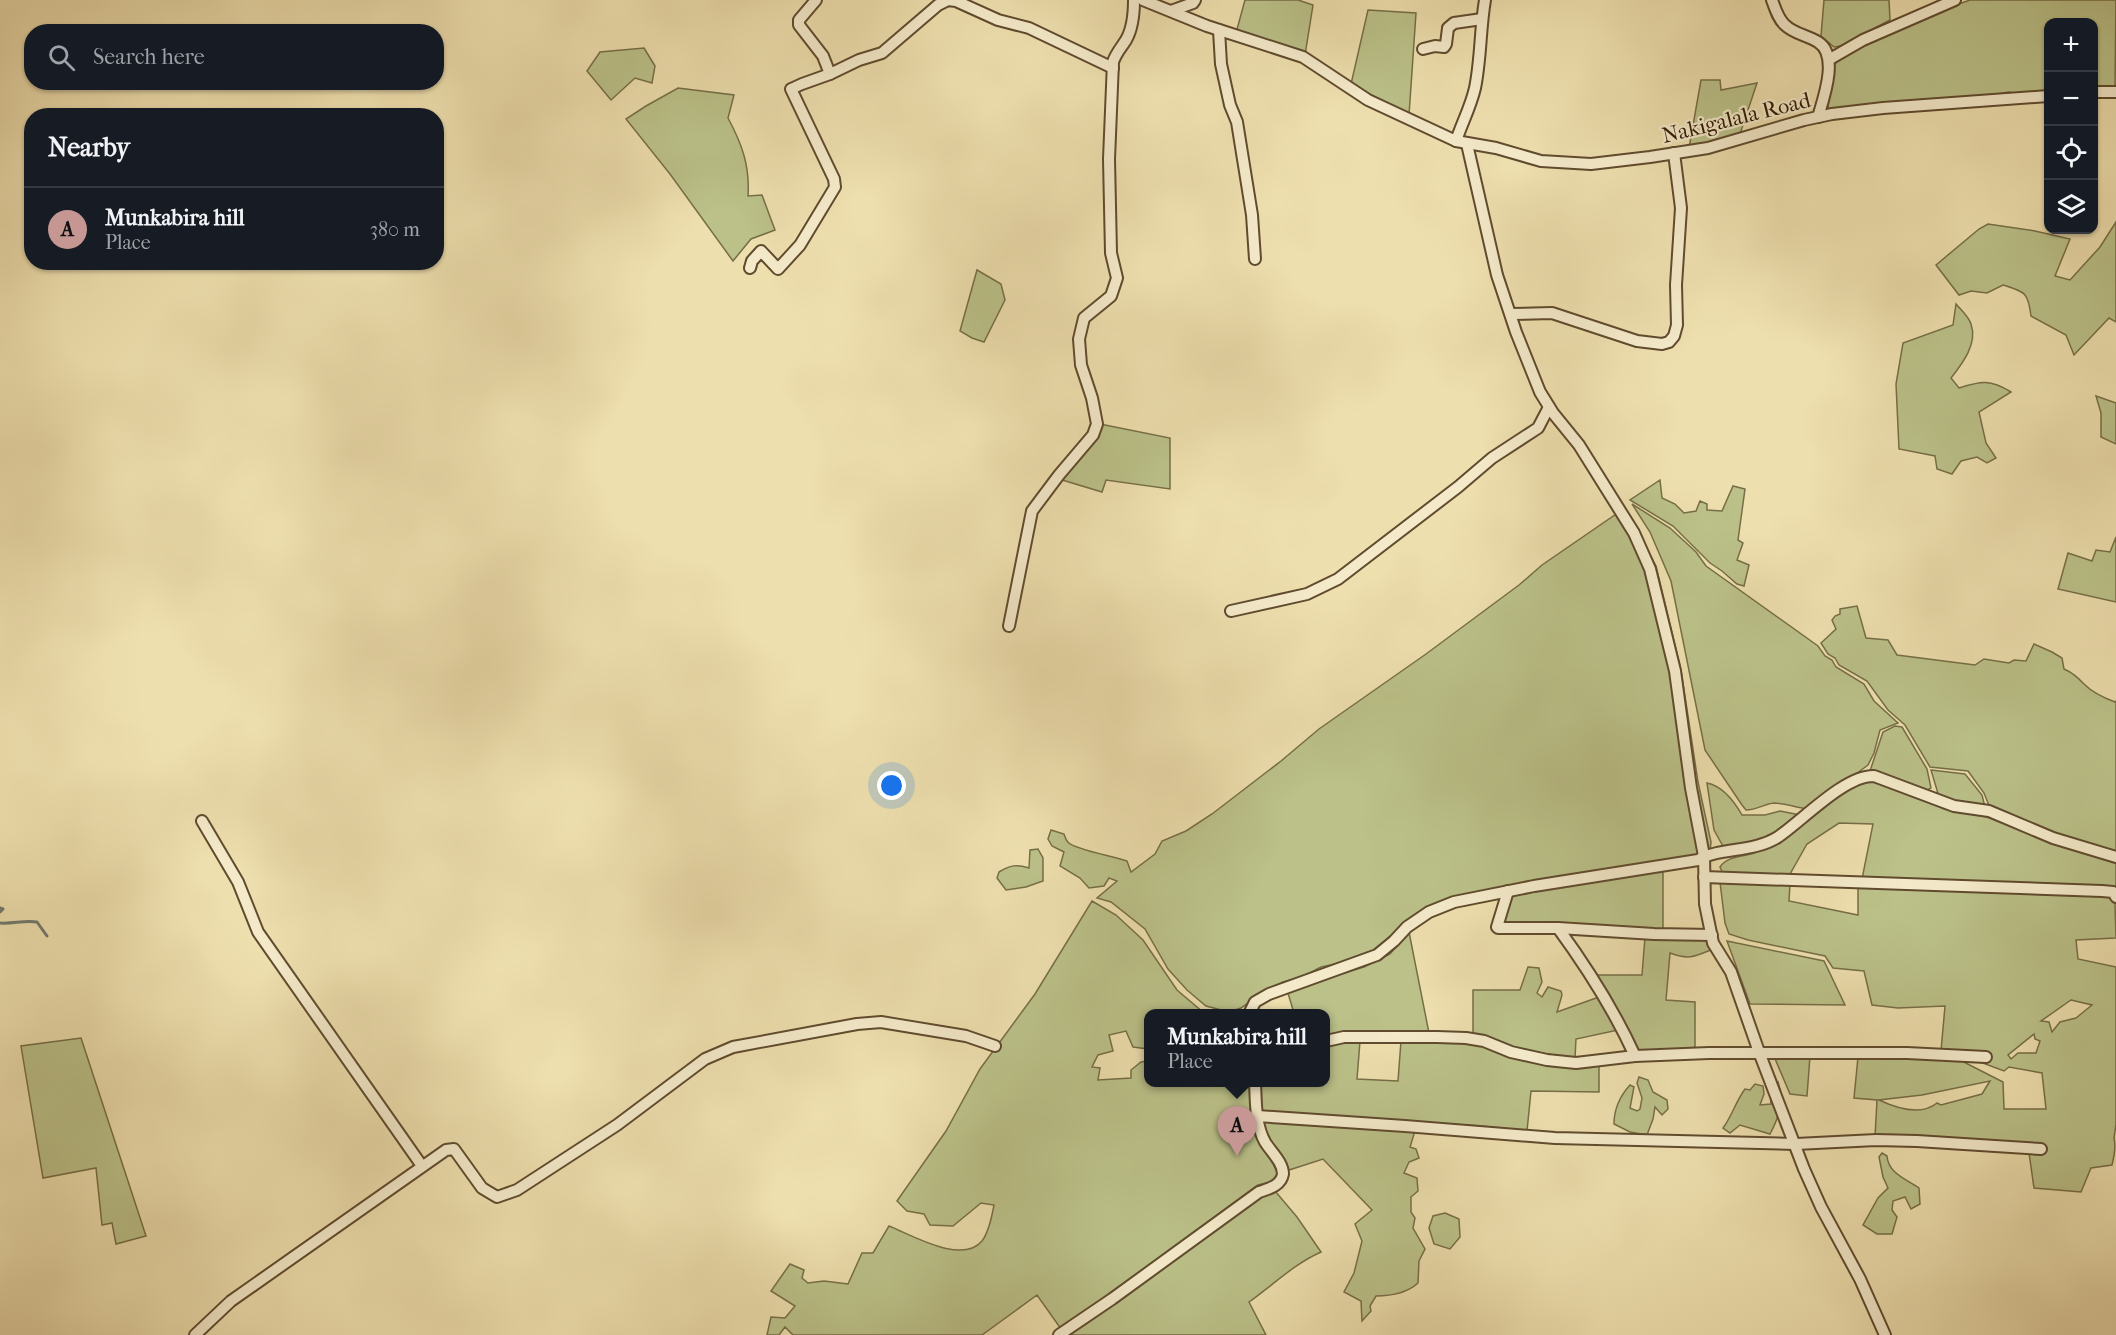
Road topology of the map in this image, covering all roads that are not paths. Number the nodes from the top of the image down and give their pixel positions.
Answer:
1 (816, 0) edge
2 (1134, 0) edge
3 (1143, 0) edge
4 (1485, 0) edge
5 (1772, 0) edge
6 (1955, 0) edge
7 (1194, 1) edge
8 (1171, 11) junction
9 (1482, 19) junction
10 (1197, 22) junction
11 (1219, 30) junction
12 (1423, 49) dead end
13 (1830, 59) junction
14 (1113, 68) junction
15 (830, 74) junction
16 (2098, 92) edge
17 (2116, 92) edge
18 (2044, 96) edge
19 (1818, 117) junction
20 (1461, 142) junction
21 (1674, 153) junction
22 (1255, 259) dead end
23 (750, 268) dead end
24 (1511, 314) junction
25 (1549, 407) junction
26 (1231, 611) dead end
27 (1009, 626) dead end
28 (202, 821) dead end
29 (1704, 856) junction
30 (2116, 856) edge
31 (1704, 878) junction
32 (1508, 891) junction
33 (2116, 897) edge
34 (1558, 928) junction
35 (1712, 935) junction
36 (1250, 1009) edge
37 (1330, 1040) edge
38 (995, 1046) dead end
39 (1759, 1052) junction
40 (1635, 1056) junction
41 (1986, 1057) dead end
42 (1255, 1087) edge
43 (1257, 1116) junction
44 (1796, 1144) junction
45 (2041, 1149) dead end
46 (422, 1166) junction
47 (202, 1332) edge
48 (1059, 1335) edge
49 (1885, 1335) edge

1 - 15 street
2 - 14 street
3 - 8 street, Nakigalala Road
4 - 9 street
5 - 13 street
6 - 13 street
7 - 8 street
7 - 10 street
8 - 10 street, Nakigalala Road
9 - 12 street
9 - 20 street
10 - 11 street, Nakigalala Road
11 - 20 street, Nakigalala Road
11 - 22 street
13 - 19 street
14 - 15 street
14 - 27 street
15 - 23 street
16 - 17 street
18 - 19 street, Nakigalala Road
19 - 21 street, Nakigalala Road
20 - 21 street, Nakigalala Road
20 - 24 street
21 - 24 street
24 - 25 street
25 - 26 street
25 - 29 street
28 - 46 street
29 - 30 street
29 - 31 street
29 - 32 street
31 - 33 street
31 - 35 street
32 - 34 street
32 - 36 street
34 - 35 street
34 - 40 street
35 - 39 street
37 - 40 street
38 - 46 street
39 - 40 street
39 - 41 street
39 - 44 street
42 - 43 street
43 - 44 street
43 - 48 street
44 - 45 street
44 - 49 street
46 - 47 street

